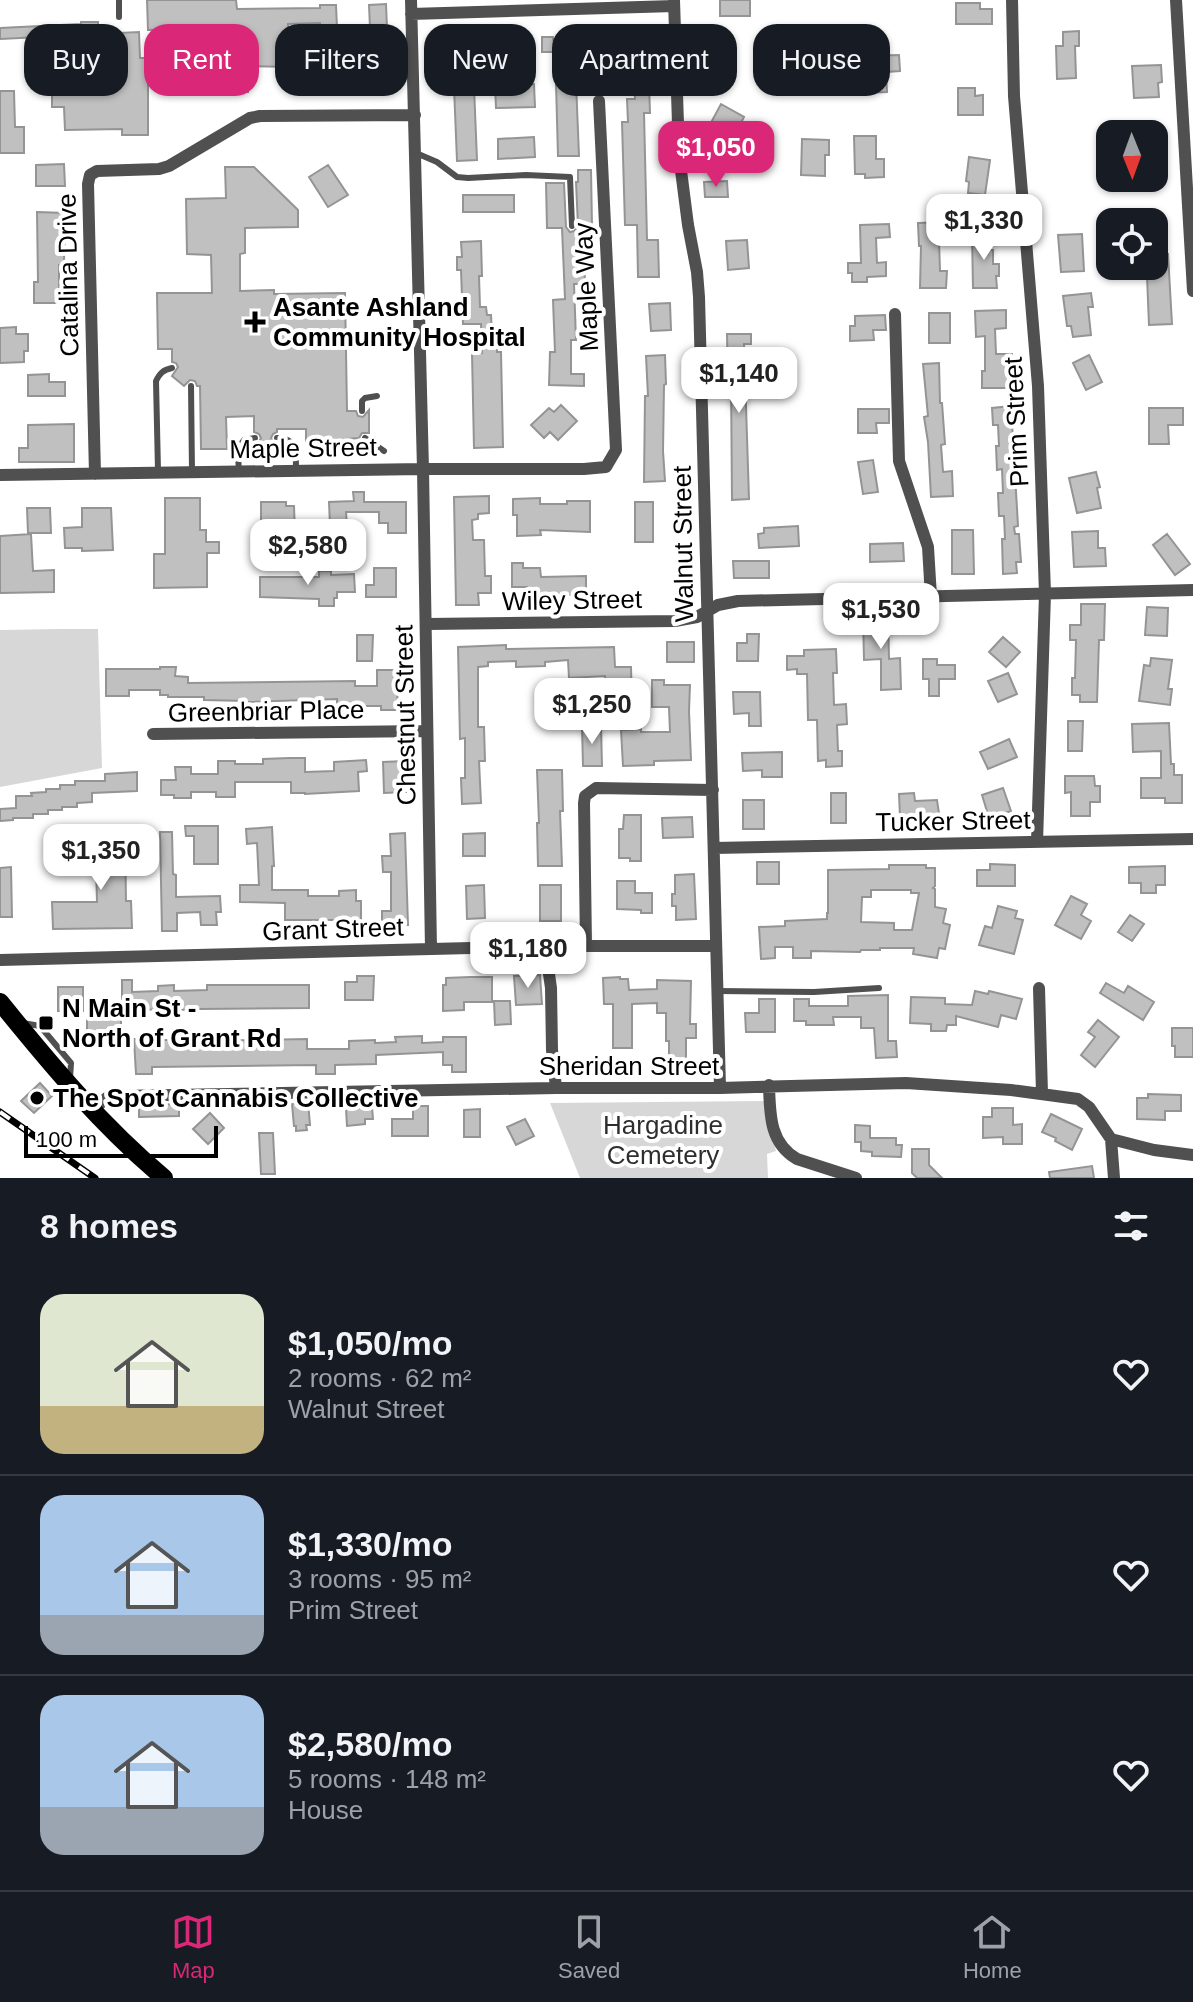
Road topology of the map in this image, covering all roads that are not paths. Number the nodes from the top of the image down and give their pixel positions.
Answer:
1 (119, 0) edge
2 (411, 0) edge
3 (1012, 0) edge
4 (1176, 0) edge
5 (674, 3) edge
6 (411, 14) junction
7 (119, 17) dead end
8 (599, 101) dead end
9 (415, 115) junction
10 (416, 153) junction
11 (572, 226) dead end
12 (1193, 291) edge
13 (895, 314) dead end
14 (172, 368) dead end
15 (191, 386) dead end
16 (377, 396) dead end
17 (362, 411) dead end
18 (255, 438) dead end
19 (277, 438) dead end
20 (365, 438) dead end
21 (384, 451) dead end
22 (606, 467) joint
23 (423, 469) junction
24 (296, 471) junction
25 (192, 472) junction
26 (239, 472) junction
27 (158, 473) junction
28 (95, 474) junction
29 (0, 475) edge
30 (1193, 590) edge
31 (1045, 594) junction
32 (931, 597) junction
33 (706, 612) junction
34 (427, 624) junction
35 (427, 731) junction
36 (153, 734) dead end
37 (713, 790) junction
38 (1193, 839) edge
39 (1037, 842) junction
40 (714, 848) junction
41 (545, 946) junction
42 (586, 946) junction
43 (715, 946) junction
44 (431, 949) junction
45 (0, 960) edge
46 (879, 988) dead end
47 (1039, 988) dead end
48 (716, 991) junction
49 (0, 1002) edge
50 (769, 1085) junction
51 (556, 1088) junction
52 (720, 1088) junction
53 (1042, 1093) junction
54 (92, 1110) junction
55 (1111, 1139) junction
56 (1193, 1155) edge
57 (164, 1178) edge
58 (856, 1178) edge
59 (1114, 1178) edge

1 - 7 lane
2 - 6 street, Chestnut Street
3 - 31 street, Prim Street
4 - 12 street
5 - 6 street
5 - 33 street, Walnut Street
6 - 9 street, Chestnut Street
8 - 22 street, Maple Way
9 - 10 street, Chestnut Street
9 - 28 street, Catalina Drive
10 - 11 lane
10 - 23 street, Chestnut Street
13 - 32 street
14 - 27 lane
15 - 25 lane
16 - 17 lane
18 - 26 lane
19 - 24 lane
20 - 21 lane
22 - 23 street, Maple Street
23 - 24 street, Maple Street
23 - 34 street, Chestnut Street
24 - 26 street, Maple Street
25 - 26 street, Maple Street
25 - 27 street, Maple Street
27 - 28 street, Maple Street
28 - 29 street, Maple Street
30 - 31 street, Wiley Street
31 - 32 street, Wiley Street
31 - 39 street, Prim Street
32 - 33 street, Wiley Street
33 - 34 street, Wiley Street
33 - 37 street, Walnut Street
34 - 35 street, Chestnut Street
35 - 36 street, Greenbriar Place
35 - 44 street, Chestnut Street
37 - 40 street, Walnut Street
37 - 42 street
38 - 39 street, Tucker Street
39 - 40 street, Tucker Street
40 - 43 street, Walnut Street
41 - 42 street, Grant Street
41 - 44 street, Grant Street
41 - 51 street
42 - 43 street, Grant Street
43 - 48 street, Walnut Street
44 - 45 street, Grant Street
46 - 48 lane
47 - 53 street
48 - 52 street, Walnut Street
49 - 54 main road
50 - 52 street, Sheridan Street
50 - 53 street, Sheridan Street
50 - 58 street
51 - 52 street, Sheridan Street
51 - 54 street, Sheridan Street
53 - 55 street, Sheridan Street
54 - 57 main road
55 - 56 street
55 - 59 street

